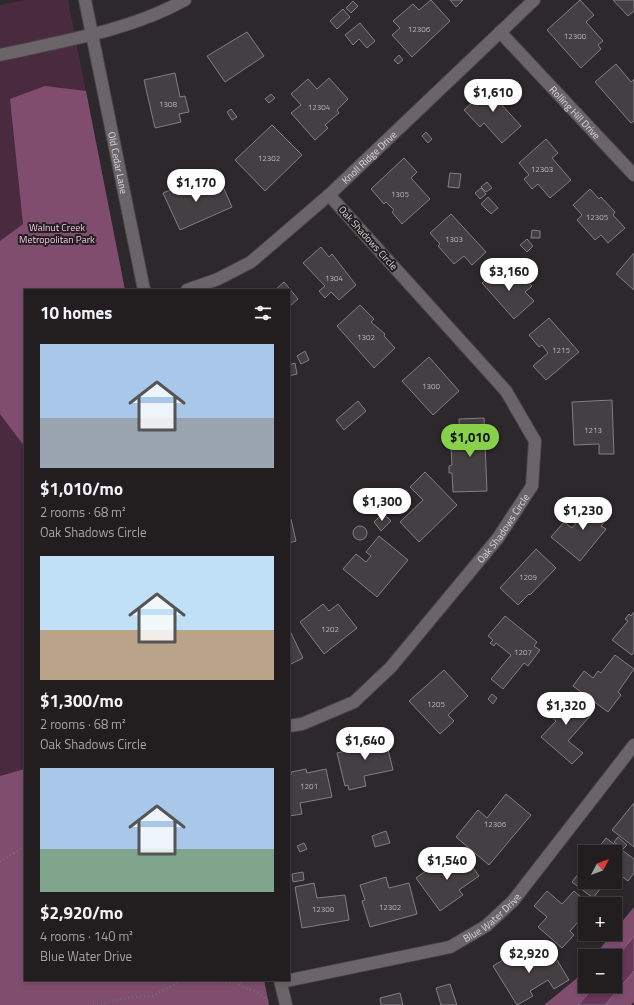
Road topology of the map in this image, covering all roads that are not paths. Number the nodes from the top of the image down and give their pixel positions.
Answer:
1 (185, 0) edge
2 (534, 0) edge
3 (87, 3) edge
4 (500, 32) junction
5 (92, 35) junction
6 (0, 55) edge
7 (634, 175) edge
8 (329, 195) junction
9 (144, 289) edge
10 (191, 289) edge
11 (290, 726) edge
12 (634, 745) edge
13 (290, 979) edge
14 (281, 981) edge
15 (280, 1005) edge

1 - 5 street
2 - 4 street, Knoll Ridge Drive
3 - 5 street, Old Cedar Lane
4 - 7 street, Rolling Hill Drive
4 - 8 street, Knoll Ridge Drive
5 - 6 street
5 - 9 street, Old Cedar Lane
8 - 10 street, Knoll Ridge Drive
8 - 11 street, Oak Shadows Circle
12 - 13 street, Blue Water Drive
14 - 15 street

